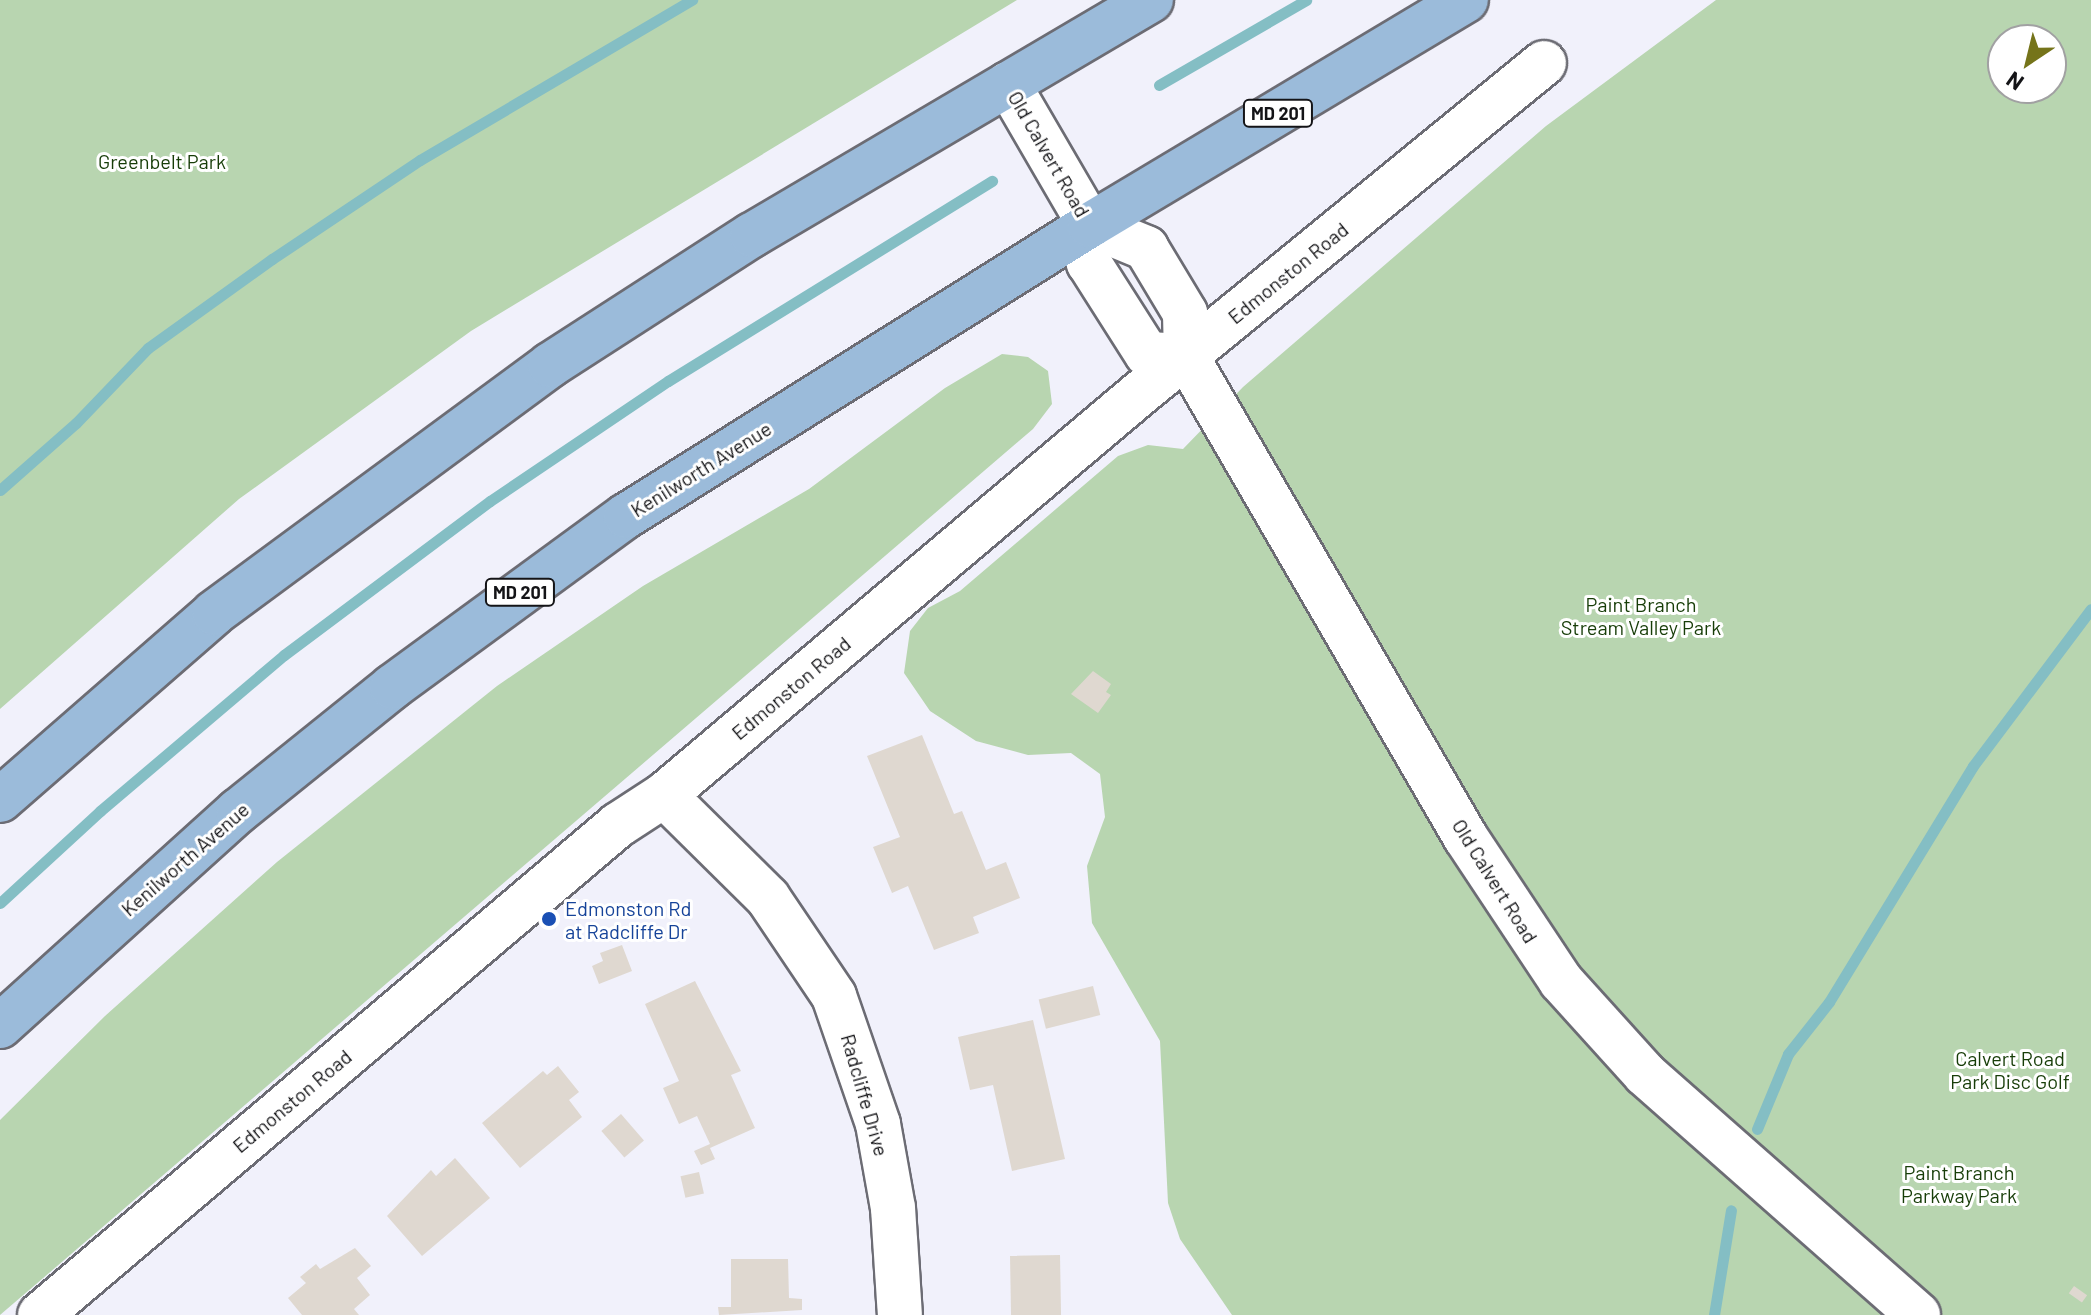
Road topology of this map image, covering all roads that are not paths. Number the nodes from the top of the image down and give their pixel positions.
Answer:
1 (1151, 0) edge
2 (1466, 0) edge
3 (1544, 63) dead end
4 (1008, 84) junction
5 (1090, 225) junction
6 (1186, 356) junction
7 (664, 795) junction
8 (0, 800) edge
9 (0, 1026) edge
10 (40, 1315) edge
11 (900, 1315) edge
12 (1918, 1315) edge

1 - 4 main road
2 - 5 main road, Kenilworth Avenue / MD 201
3 - 6 street, Edmonston Road
4 - 5 street, Old Calvert Road
4 - 8 main road
5 - 6 street, Old Calvert Road
5 - 9 main road, Kenilworth Avenue / MD 201
6 - 7 street, Edmonston Road
6 - 12 street, Old Calvert Road
7 - 10 street, Edmonston Road
7 - 11 street, Radcliffe Drive

